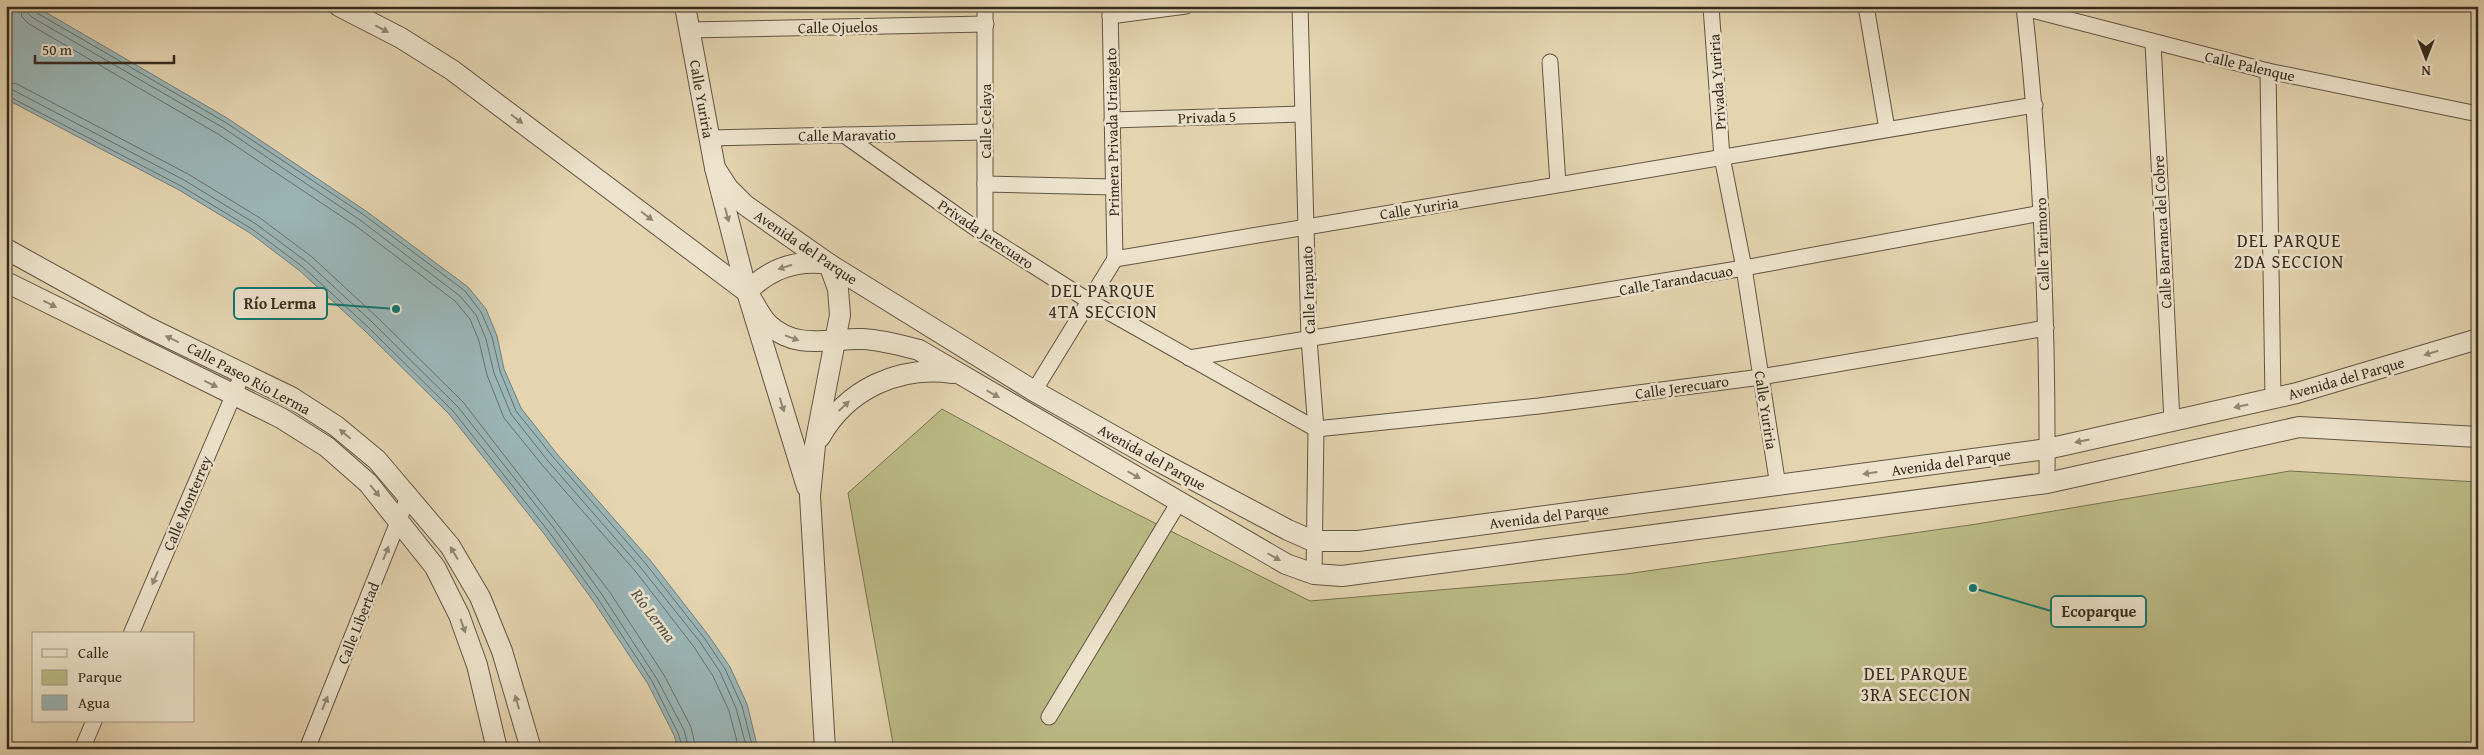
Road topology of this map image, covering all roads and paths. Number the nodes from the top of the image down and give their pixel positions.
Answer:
1 (339, 6) edge
2 (685, 6) edge
3 (985, 6) edge
4 (1186, 6) edge
5 (1300, 6) edge
6 (1866, 6) edge
7 (1711, 7) edge
8 (2024, 7) edge
9 (1110, 11) edge
10 (986, 24) junction
11 (690, 30) junction
12 (2153, 43) junction
13 (1550, 62) dead end
14 (2268, 71) junction
15 (2035, 105) junction
16 (1302, 114) junction
17 (2478, 114) edge
18 (1112, 120) junction
19 (1887, 129) junction
20 (985, 132) junction
21 (844, 135) junction
22 (708, 138) junction
23 (1722, 157) junction
24 (715, 168) junction
25 (985, 184) junction
26 (1558, 184) junction
27 (1114, 186) junction
28 (2041, 214) junction
29 (1306, 227) junction
30 (985, 235) junction
31 (6, 249) edge
32 (1115, 258) junction
33 (829, 264) junction
34 (1744, 268) junction
35 (6, 282) edge
36 (748, 292) junction
37 (1089, 301) junction
38 (2046, 328) junction
39 (1309, 338) junction
40 (2478, 339) edge
41 (836, 340) junction
42 (1189, 358) junction
43 (243, 372) junction
44 (958, 374) junction
45 (1761, 376) junction
46 (1034, 391) junction
47 (234, 395) junction
48 (2273, 399) junction
49 (2172, 421) junction
50 (1316, 429) junction
51 (2478, 437) edge
52 (815, 445) junction
53 (2047, 448) junction
54 (2046, 484) junction
55 (1778, 486) junction
56 (810, 496) junction
57 (408, 497) junction
58 (1179, 502) junction
59 (398, 521) junction
60 (1314, 541) junction
61 (1314, 574) junction
62 (132, 632) edge
63 (1049, 717) dead end
64 (94, 722) edge
65 (82, 749) edge
66 (307, 749) edge
67 (497, 749) edge
68 (531, 749) edge
69 (825, 749) edge

1 -> 36 street
2 - 11 street, Calle Yuriria
3 - 10 street, Calle Celaya
4 - 9 street
5 - 16 street, Calle Irapuato
6 - 19 street
7 - 23 street, Privada Yuriria
8 - 12 street, Calle Palenque
8 - 15 street, Calle Tarimoro
9 - 18 street, Primera Privada Uriangato
10 - 11 street, Calle Ojuelos
10 - 20 street, Calle Celaya
11 - 22 street, Calle Yuriria
12 - 14 street, Calle Palenque
12 - 49 street, Calle Barranca del Cobre
13 - 26 street
14 - 17 street, Calle Palenque
14 - 48 street
15 - 19 street, Calle Yuriria
15 - 28 street, Calle Tarimoro
16 - 18 street, Privada 5
16 - 29 street, Calle Irapuato
18 - 27 street, Primera Privada Uriangato
19 - 23 street, Calle Yuriria
20 - 21 street, Calle Maravatio
20 - 25 street, Calle Celaya
21 - 22 street, Calle Maravatio
21 - 30 street, Privada Jerecuaro
22 - 24 street, Calle Yuriria
23 - 26 street, Calle Yuriria
23 - 34 street, Calle Yuriria
24 - 33 street, Avenida del Parque
24 -> 36 street, Calle Yuriria
25 - 27 street
25 - 30 street, Calle Celaya
26 - 29 street, Calle Yuriria
27 - 32 street, Primera Privada Uriangato
28 - 34 street, Calle Tarandacuao
28 - 38 street, Calle Tarimoro
29 - 32 street, Calle Yuriria
29 - 39 street, Calle Irapuato
30 - 37 street, Privada Jerecuaro
43 -> 31 street, Calle Paseo Río Lerma
32 - 37 street
33 -> 36 street
33 - 41 street
33 - 46 street, Avenida del Parque
34 - 39 street, Calle Tarandacuao
34 - 45 street, Calle Yuriria
35 -> 47 street, Calle Paseo Río Lerma
36 -> 41 street, Avenida del Parque
36 -> 56 street
37 - 42 street, Privada Jerecuaro
37 - 46 street
38 - 45 street, Calle Jerecuaro
38 - 53 street, Calle Tarimoro
39 - 42 street, Calle Tarandacuao
39 - 50 street, Calle Irapuato
40 -> 48 street, Avenida del Parque
41 - 44 street, Avenida del Parque
41 - 52 street
42 - 50 street, Privada Jerecuaro
43 - 47 street, Calle Monterrey
57 -> 43 street, Calle Paseo Río Lerma
52 -> 44 street
44 -> 58 street, Avenida del Parque
45 - 50 street, Calle Jerecuaro
45 - 55 street, Calle Yuriria
46 - 60 street, Avenida del Parque
47 -> 59 street, Calle Paseo Río Lerma
47 -> 62 street, Calle Monterrey
48 -> 49 street, Avenida del Parque
49 -> 53 street, Avenida del Parque
50 - 60 street, Calle Irapuato
51 - 54 street, Avenida del Parque
52 - 56 street
53 - 54 street, Calle Tarimoro
53 -> 55 street, Avenida del Parque
54 - 61 street, Avenida del Parque
55 - 60 street, Avenida del Parque
56 - 69 street
57 - 59 street, Calle Libertad
68 -> 57 street, Calle Paseo Río Lerma
58 -> 61 street, Avenida del Parque
58 - 63 street
66 -> 59 street, Calle Libertad
59 -> 67 street, Calle Paseo Río Lerma
60 - 61 street, Calle Irapuato
64 - 65 street

